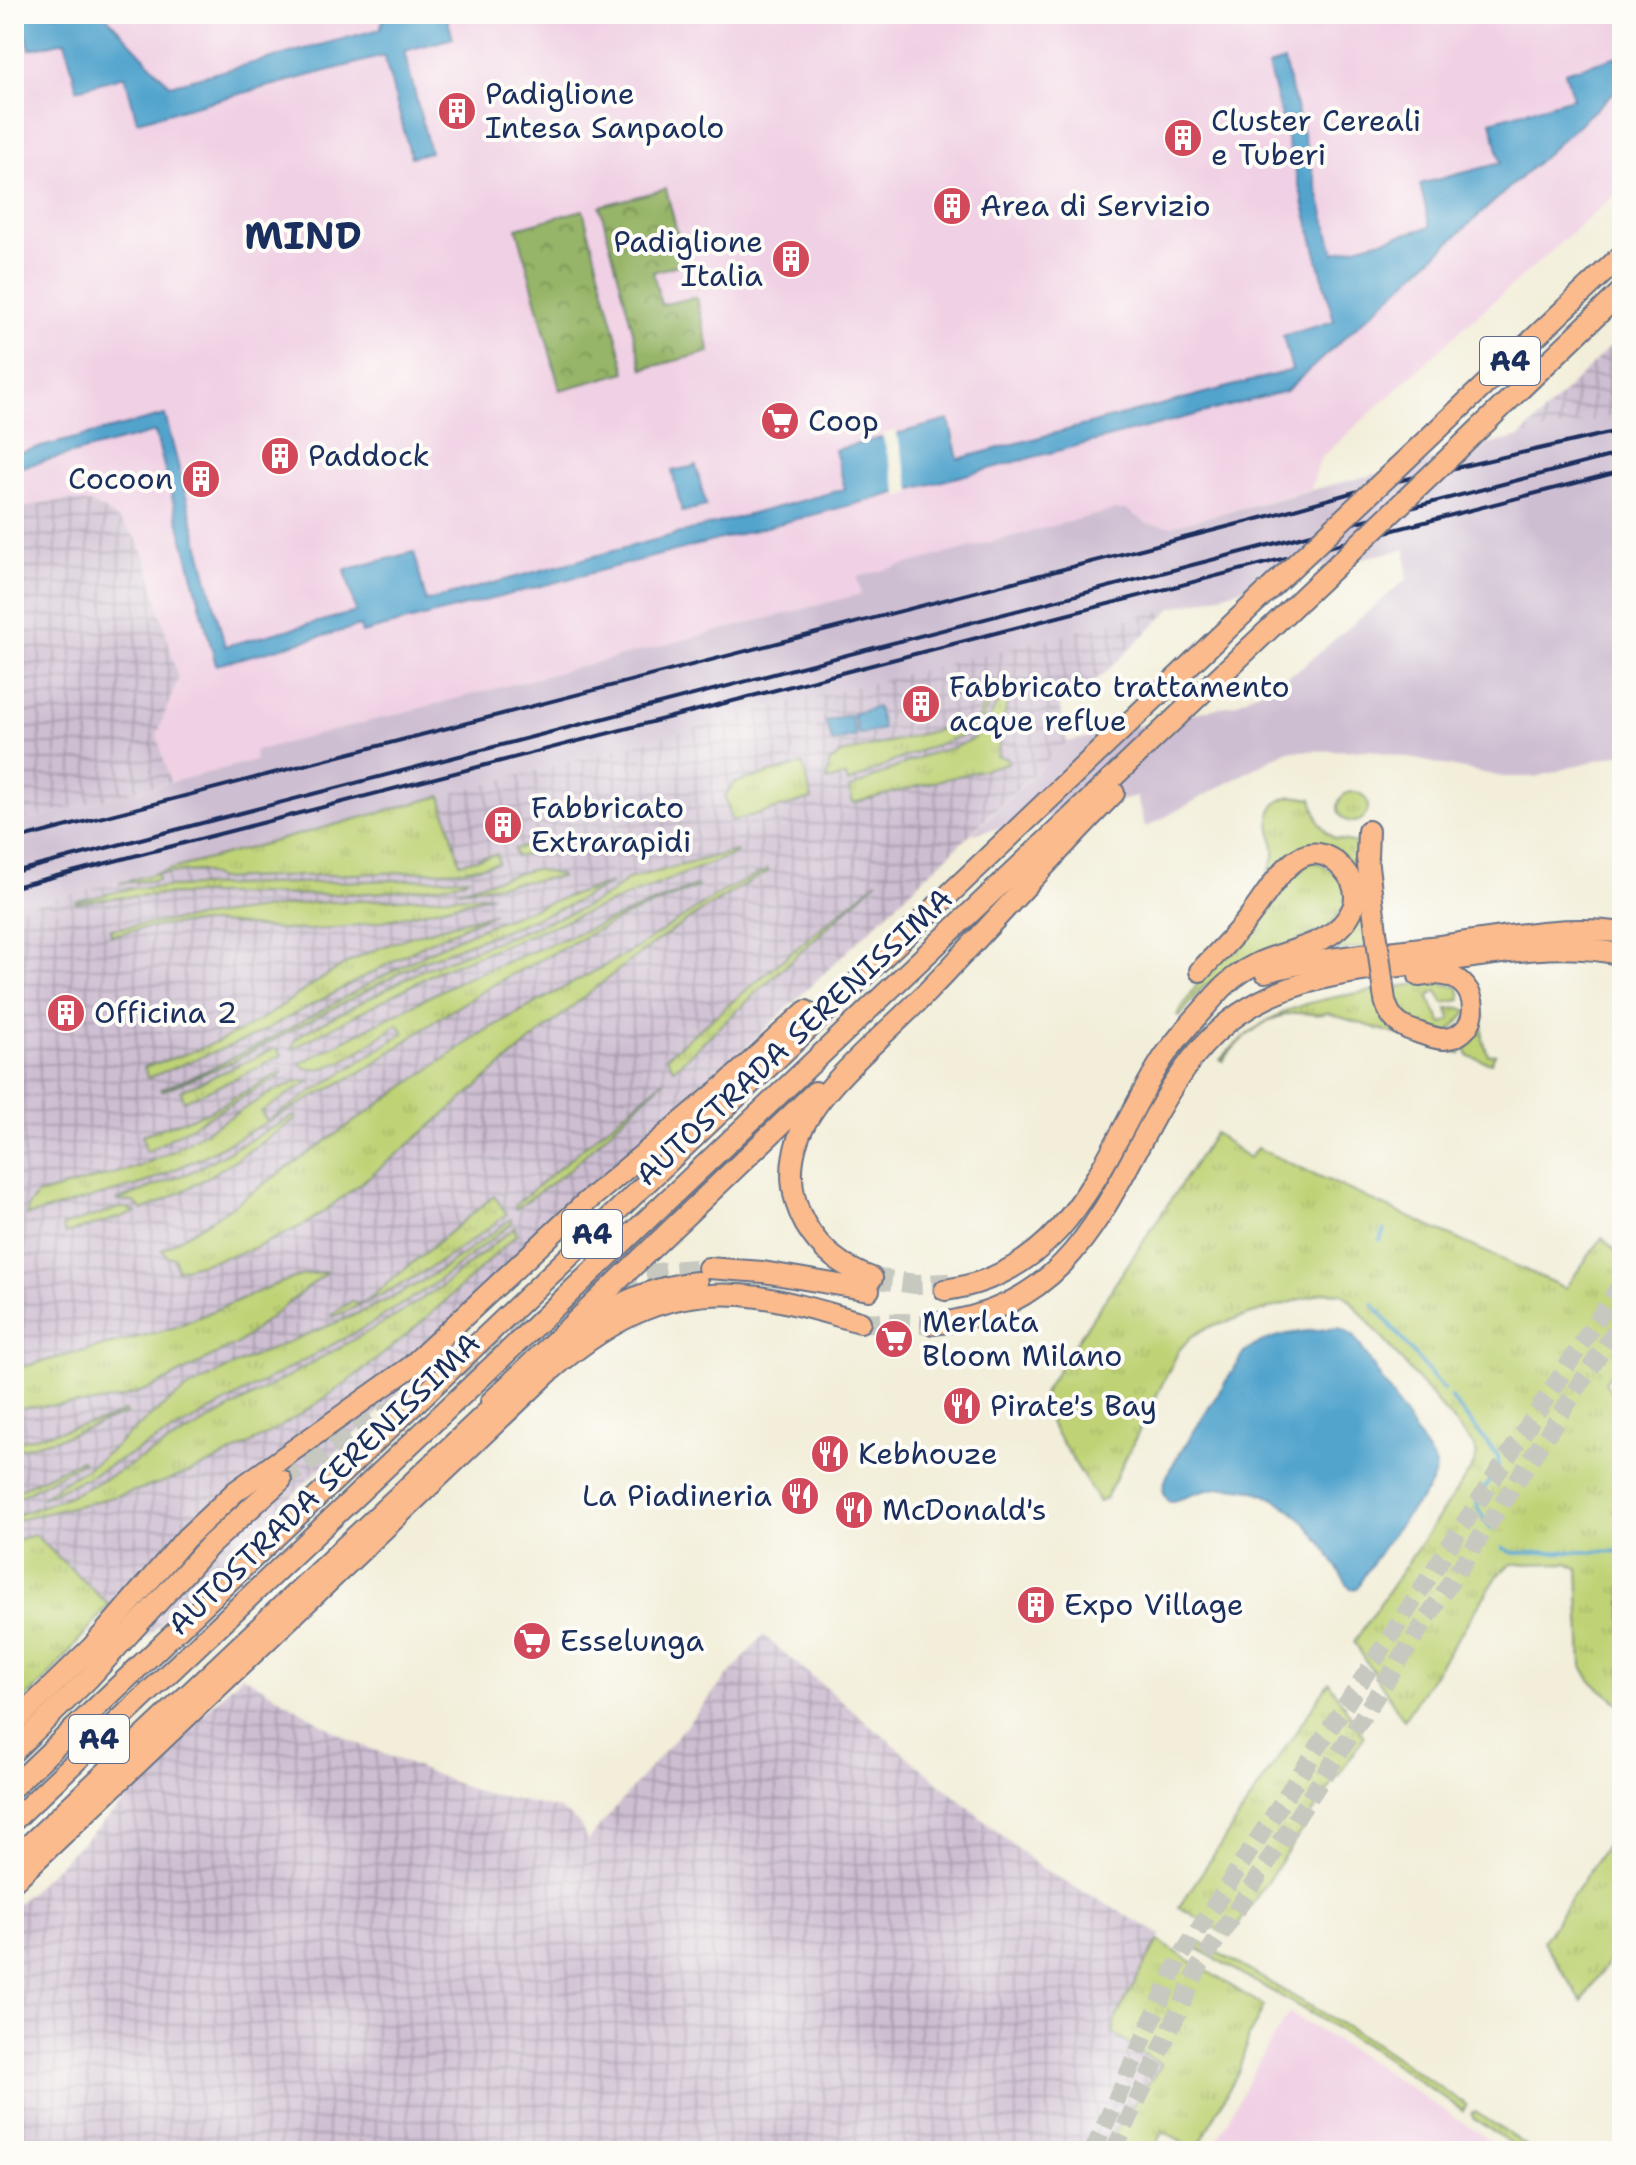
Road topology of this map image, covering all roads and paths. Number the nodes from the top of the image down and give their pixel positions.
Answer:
1 (1622, 255) edge
2 (1622, 291) edge
3 (1184, 715) junction
4 (1123, 729) junction
5 (1368, 831) dead end
6 (1003, 913) junction
7 (1622, 933) edge
8 (1622, 955) edge
9 (1200, 971) dead end
10 (1296, 986) junction
11 (1199, 1014) junction
12 (708, 1268) tunnel mouth
13 (947, 1286) tunnel mouth
14 (933, 1324) tunnel mouth
15 (426, 1467) junction
16 (281, 1480) tunnel mouth
17 (163, 1564) junction
18 (14, 1723) edge
19 (14, 1742) edge
20 (14, 1751) edge
21 (14, 1786) edge
22 (14, 1820) edge
23 (14, 1859) edge
24 (14, 1881) edge

1 - 4 highway, AUTOSTRADA SERENISSIMA / A4, bridge
2 - 3 highway, A4, bridge
3 - 6 highway, A4
3 - 22 highway, AUTOSTRADA SERENISSIMA / A4
4 - 17 highway, A4
4 - 21 highway, AUTOSTRADA SERENISSIMA / A4
5 - 10 highway, bridge
6 - 12 highway
6 - 15 highway, A4
7 - 11 highway
8 - 10 highway
9 - 11 highway
10 - 14 highway
11 - 13 highway
15 - 23 highway
15 - 24 highway
16 - 20 highway
17 - 18 highway
17 - 19 highway, A4

